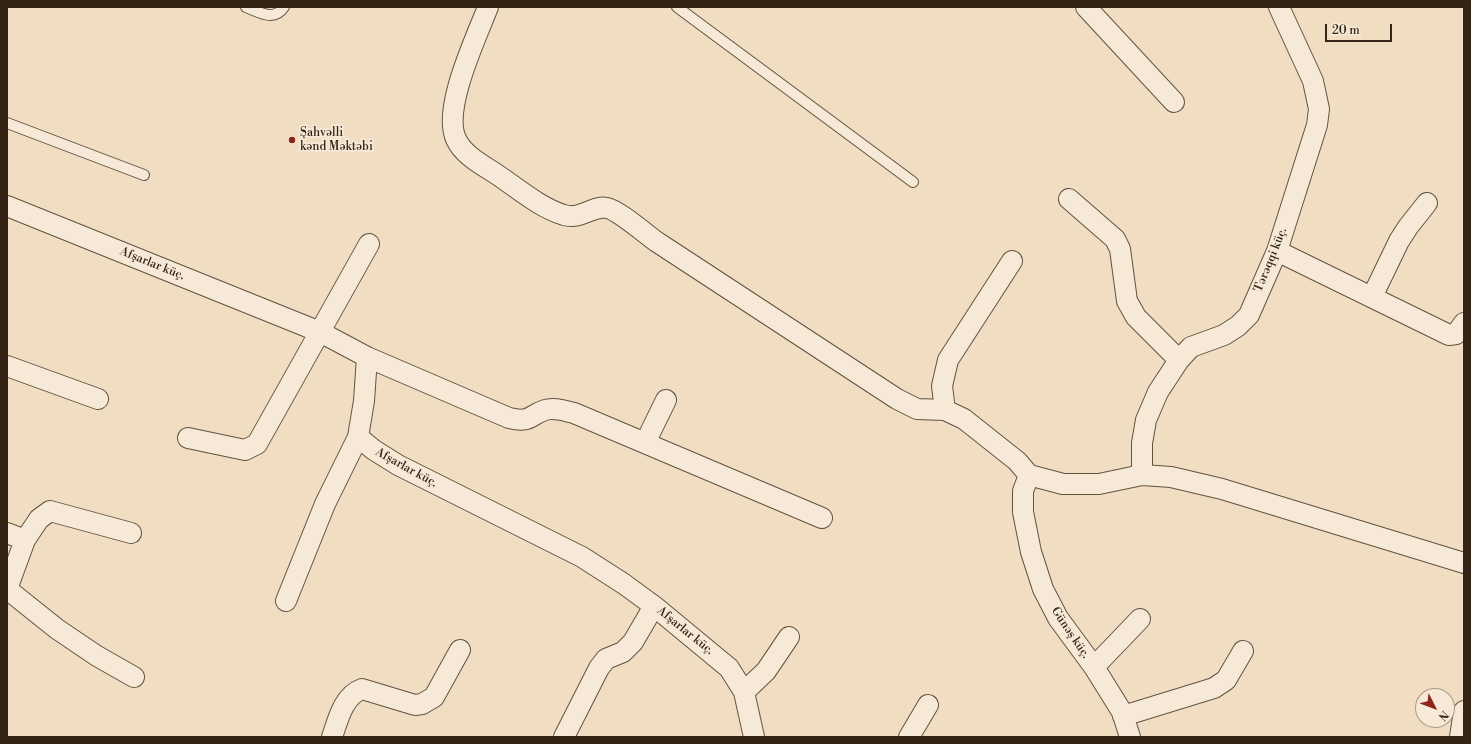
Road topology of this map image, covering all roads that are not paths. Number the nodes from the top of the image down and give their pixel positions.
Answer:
1 (246, 7) edge
2 (284, 7) edge
3 (488, 7) edge
4 (677, 7) edge
5 (1086, 7) edge
6 (1279, 7) edge
7 (1174, 102) dead end
8 (7, 122) edge
9 (144, 175) dead end
10 (913, 182) dead end
11 (1069, 199) dead end
12 (1427, 203) dead end
13 (7, 206) edge
14 (368, 244) dead end
15 (1277, 251) junction
16 (1012, 261) dead end
17 (1372, 297) junction
18 (1464, 323) edge
19 (320, 332) junction
20 (367, 357) junction
21 (1179, 360) junction
22 (7, 366) edge
23 (98, 399) dead end
24 (666, 400) dead end
25 (945, 410) junction
26 (358, 437) junction
27 (188, 438) dead end
28 (645, 443) junction
29 (1028, 475) junction
30 (1142, 475) junction
31 (822, 518) dead end
32 (7, 533) edge
33 (131, 533) dead end
34 (25, 540) junction
35 (1464, 563) edge
36 (286, 601) dead end
37 (654, 606) junction
38 (1140, 618) dead end
39 (789, 637) dead end
40 (460, 650) dead end
41 (1243, 651) dead end
42 (1094, 667) junction
43 (134, 677) dead end
44 (744, 692) junction
45 (928, 705) dead end
46 (1464, 711) edge
47 (1123, 716) junction
48 (332, 737) edge
49 (564, 737) edge
50 (754, 737) edge
51 (908, 737) edge
52 (1130, 737) edge
53 (1460, 737) edge

1 - 2 lane
3 - 25 street
4 - 10 lane
5 - 7 street
6 - 15 street, Tərəqqi küç.
8 - 9 lane
11 - 21 street
12 - 17 street
13 - 19 street, Afşarlar küç.
14 - 19 street
15 - 17 street
15 - 21 street, Tərəqqi küç.
16 - 25 street
17 - 18 street
19 - 20 street, Afşarlar küç.
19 - 27 street
20 - 26 street
20 - 28 street, Afşarlar küç.
21 - 30 street, Tərəqqi küç.
22 - 23 street
24 - 28 street
25 - 29 street
26 - 36 street
26 - 37 street, Afşarlar küç.
28 - 31 street, Afşarlar küç.
29 - 30 street
29 - 42 street, Günəş küç.
30 - 35 street
32 - 34 street
33 - 34 street
34 - 43 street
37 - 44 street, Afşarlar küç.
37 - 49 street
38 - 42 street
39 - 44 street
40 - 48 street
41 - 47 street
42 - 47 street, Günəş küç.
44 - 50 street, Afşarlar küç.
45 - 51 street
46 - 53 street
47 - 52 street, Günəş küç.

